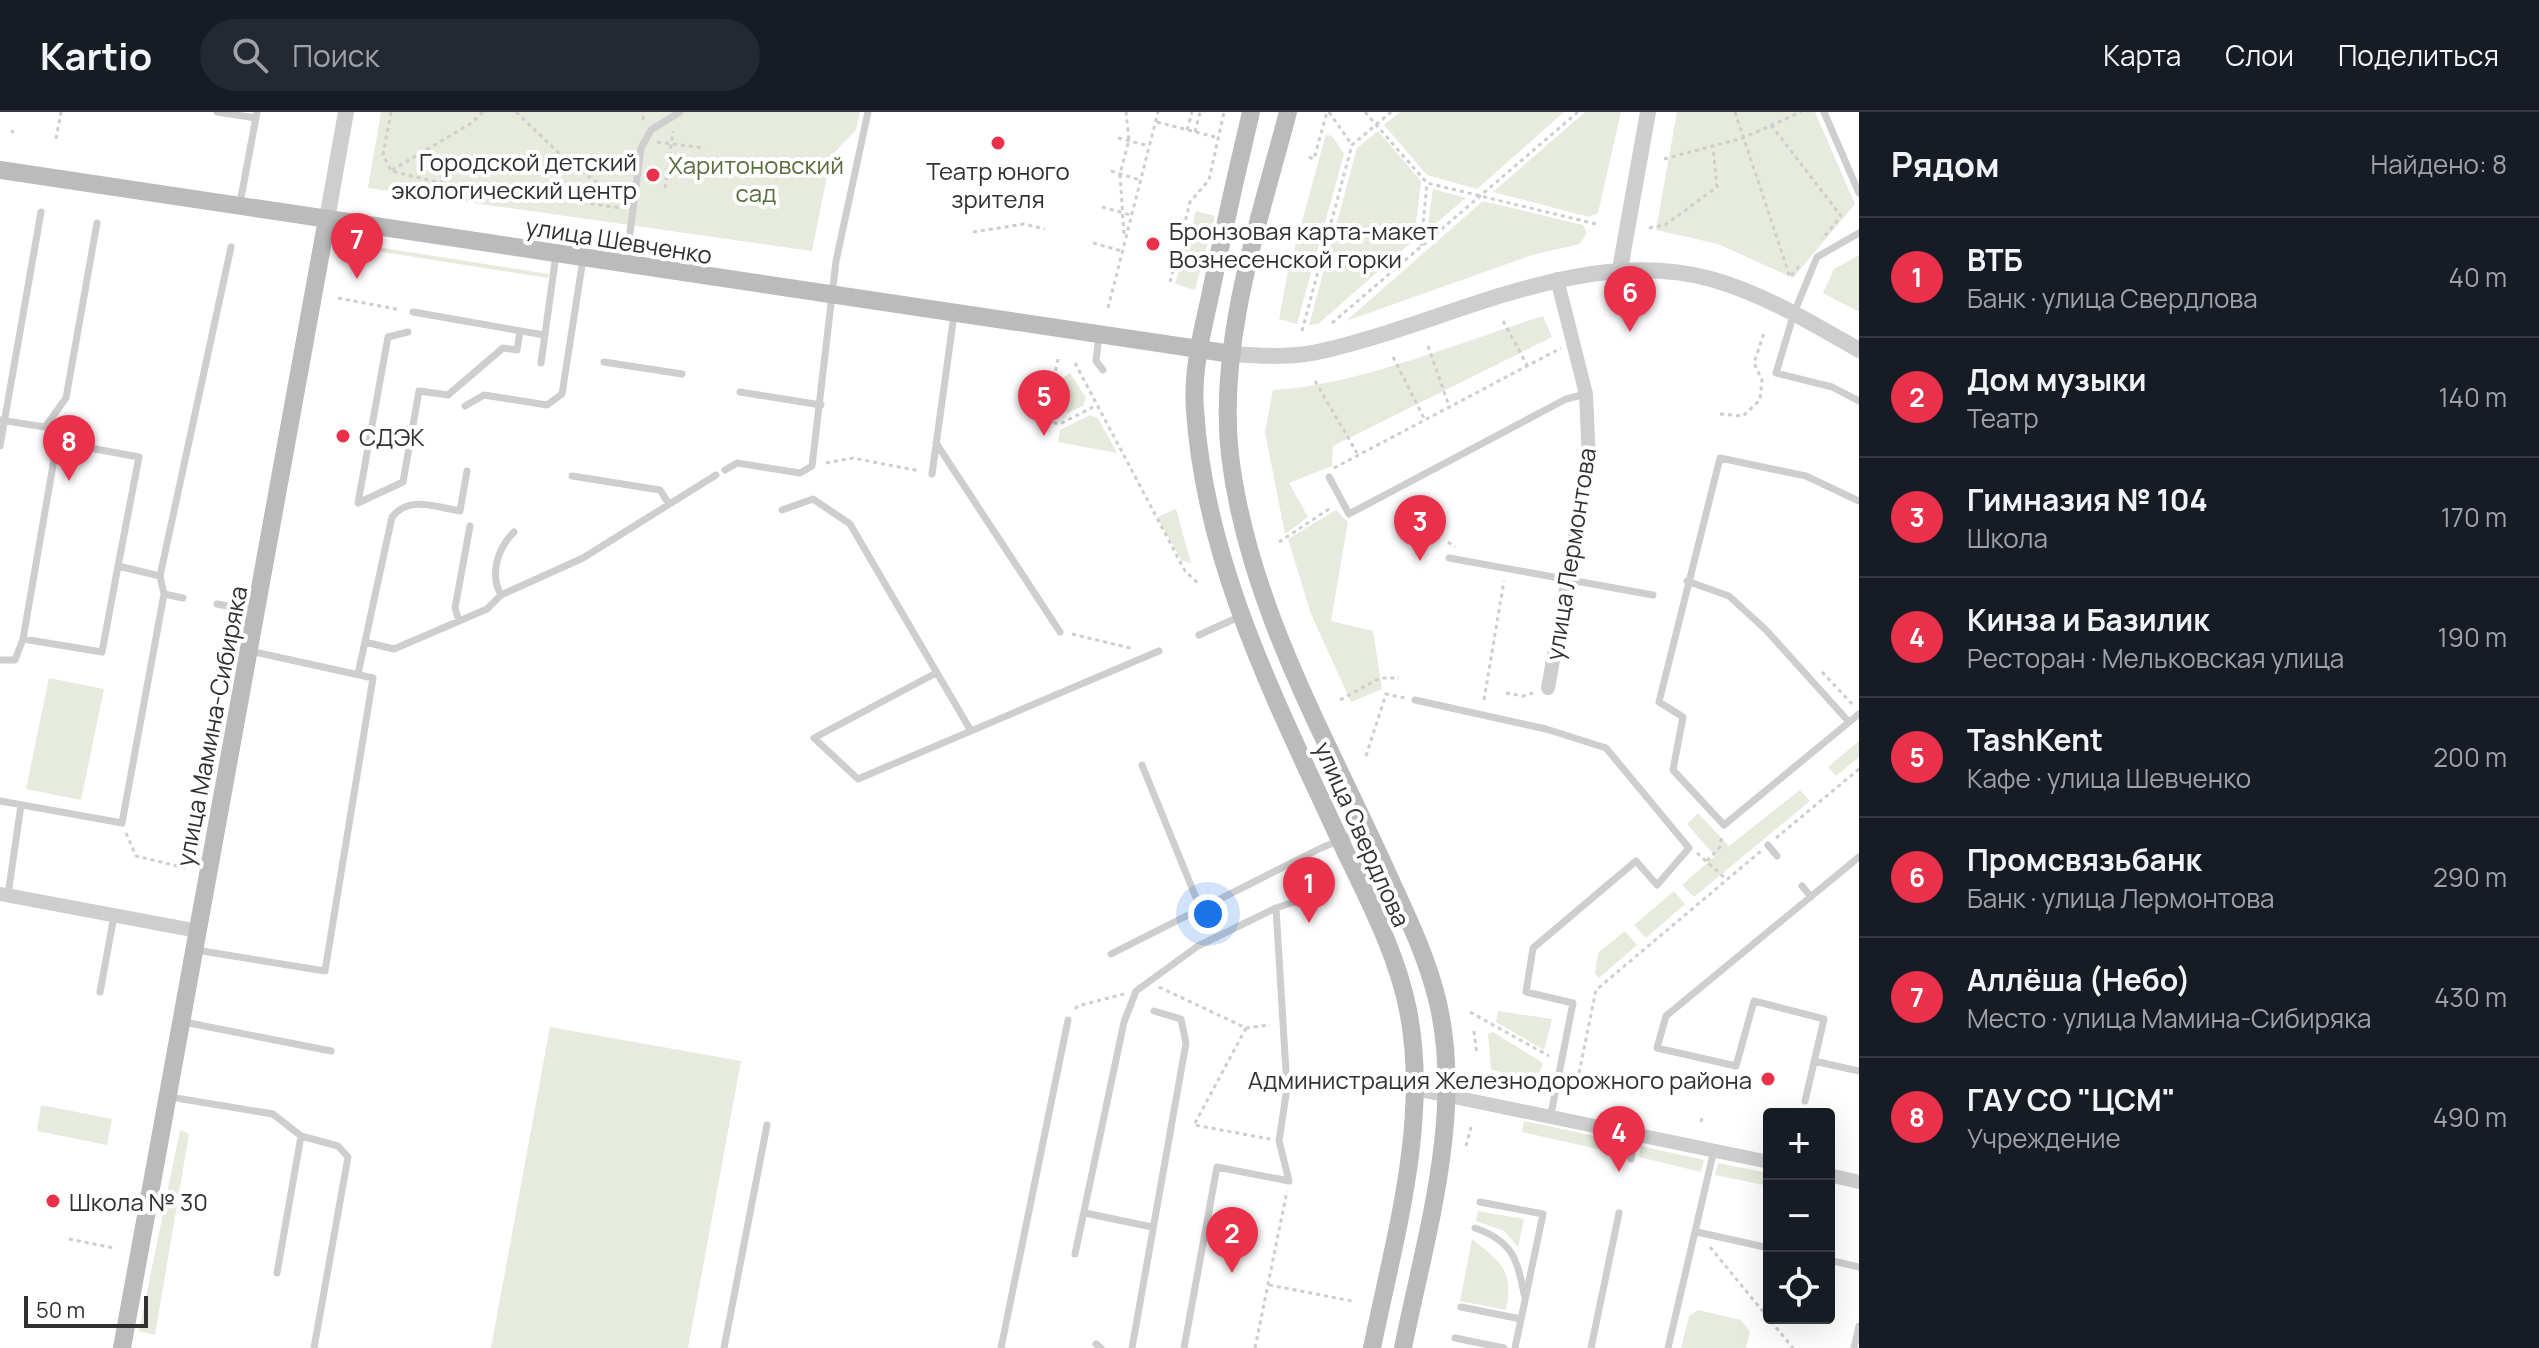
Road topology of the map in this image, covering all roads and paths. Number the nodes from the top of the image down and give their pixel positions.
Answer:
1 (61, 112) edge
2 (217, 112) edge
3 (346, 112) edge
4 (391, 112) edge
5 (483, 112) edge
6 (516, 112) edge
7 (868, 112) edge
8 (1126, 112) edge
9 (1158, 112) edge
10 (1192, 112) edge
11 (1200, 112) edge
12 (1224, 112) edge
13 (1251, 112) edge
14 (1288, 112) edge
15 (1328, 112) edge
16 (1365, 112) edge
17 (1391, 112) edge
18 (1578, 112) edge
19 (1648, 112) edge
20 (1735, 112) edge
21 (1801, 112) edge
22 (1824, 112) edge
23 (678, 114) edge
24 (257, 115) edge
25 (1155, 122) junction
26 (1379, 124) junction
27 (1771, 125) junction
28 (1187, 130) junction
29 (1195, 132) junction
30 (1118, 138) dead end
31 (1219, 138) junction
32 (1743, 138) junction
33 (56, 139) dead end
34 (1129, 140) junction
35 (646, 141) junction
36 (671, 143) junction
37 (1352, 145) junction
38 (1149, 146) junction
39 (1713, 146) junction
40 (705, 148) dead end
41 (1309, 157) dead end
42 (1664, 159) dead end
43 (0, 170) edge
44 (391, 171) junction
45 (1111, 171) dead end
46 (1120, 174) junction
47 (1140, 180) junction
48 (1427, 183) junction
49 (665, 188) dead end
50 (1859, 193) edge
51 (1480, 196) junction
52 (239, 205) junction
53 (1102, 207) dead end
54 (633, 210) junction
55 (41, 212) dead end
56 (1122, 212) junction
57 (1131, 215) junction
58 (327, 219) junction
59 (97, 223) dead end
60 (1600, 225) dead end
61 (1649, 228) dead end
62 (1045, 229) dead end
63 (973, 232) dead end
64 (1859, 233) edge
65 (1125, 240) junction
66 (1821, 241) dead end
67 (1093, 243) dead end
68 (231, 247) dead end
69 (1421, 247) junction
70 (1122, 251) junction
71 (556, 255) junction
72 (583, 259) junction
73 (626, 265) junction
74 (1800, 265) dead end
75 (1620, 269) junction
76 (1557, 279) junction
77 (1170, 282) dead end
78 (832, 297) junction
79 (338, 298) dead end
80 (1108, 308) dead end
81 (413, 312) joint
82 (1794, 313) junction
83 (954, 315) junction
84 (1503, 321) dead end
85 (1332, 323) dead end
86 (1765, 330) dead end
87 (520, 331) junction
88 (1302, 331) dead end
89 (408, 332) dead end
90 (1099, 332) junction
91 (544, 335) junction
92 (1568, 345) dead end
93 (1428, 346) dead end
94 (1199, 349) junction
95 (1859, 350) edge
96 (1232, 354) junction
97 (568, 356) junction
98 (1393, 357) dead end
99 (580, 358) dead end
100 (1058, 359) dead end
101 (604, 362) dead end
102 (541, 363) dead end
103 (1075, 363) dead end
104 (1527, 365) junction
105 (1103, 370) dead end
106 (682, 374) dead end
107 (1315, 381) dead end
108 (740, 392) dead end
109 (1586, 394) junction
110 (1859, 401) edge
111 (1449, 404) junction
112 (821, 405) junction
113 (465, 406) dead end
114 (1095, 406) junction
115 (1720, 414) dead end
116 (1424, 418) junction
117 (2, 420) edge
118 (936, 443) junction
119 (0, 446) edge
120 (1357, 453) junction
121 (812, 466) junction
122 (725, 470) dead end
123 (467, 471) dead end
124 (932, 474) joint
125 (716, 475) dead end
126 (572, 476) dead end
127 (1329, 477) joint
128 (1342, 501) junction
129 (1859, 501) edge
130 (669, 504) junction
131 (782, 510) dead end
132 (470, 526) dead end
133 (514, 532) dead end
134 (1279, 542) dead end
135 (1449, 558) dead end
136 (118, 566) junction
137 (1507, 567) junction
138 (160, 576) junction
139 (1570, 578) junction
140 (1687, 581) junction
141 (1198, 583) dead end
142 (164, 594) junction
143 (501, 595) junction
144 (1653, 595) dead end
145 (183, 598) dead end
146 (217, 604) dead end
147 (232, 607) dead end
148 (1241, 616) junction
149 (459, 621) junction
150 (1060, 632) joint
151 (1199, 635) dead end
152 (23, 639) junction
153 (365, 642) junction
154 (250, 651) junction
155 (1157, 652) joint
156 (0, 660) edge
157 (936, 673) junction
158 (358, 674) junction
159 (1399, 678) dead end
160 (1548, 688) joint
161 (1839, 690) dead end
162 (1506, 693) dead end
163 (1340, 700) dead end
164 (1415, 700) joint
165 (1484, 700) dead end
166 (1857, 711) edge
167 (1849, 722) junction
168 (971, 731) junction
169 (1366, 756) dead end
170 (1142, 765) dead end
171 (1859, 769) edge
172 (0, 801) edge
173 (21, 805) junction
174 (122, 823) junction
175 (1367, 829) junction
176 (1340, 840) junction
177 (1768, 845) junction
178 (1720, 847) dead end
179 (1689, 848) junction
180 (1777, 856) dead end
181 (1859, 857) edge
182 (1707, 861) junction
183 (186, 868) dead end
184 (1727, 880) junction
185 (1802, 886) dead end
186 (1335, 889) dead end
187 (4, 894) edge
188 (1309, 897) joint
189 (1811, 897) junction
190 (1276, 908) junction
191 (1201, 910) junction
192 (114, 915) junction
193 (196, 940) junction
194 (1111, 954) dead end
195 (1148, 982) junction
196 (1136, 991) junction
197 (100, 992) dead end
198 (1154, 1011) dead end
199 (1470, 1012) dead end
200 (1068, 1020) joint
201 (181, 1021) junction
202 (1282, 1024) junction
203 (1246, 1028) junction
204 (1474, 1031) dead end
205 (331, 1051) dead end
206 (1477, 1055) dead end
207 (1549, 1056) dead end
208 (1814, 1061) junction
209 (1859, 1071) edge
210 (1579, 1073) dead end
211 (1415, 1089) junction
212 (1446, 1093) junction
213 (168, 1096) junction
214 (1805, 1101) dead end
215 (1551, 1114) junction
216 (1703, 1114) dead end
217 (1701, 1122) dead end
218 (767, 1125) dead end
219 (1471, 1127) dead end
220 (1637, 1133) junction
221 (301, 1136) junction
222 (1279, 1141) junction
223 (1466, 1146) dead end
224 (1714, 1150) junction
225 (1631, 1159) dead end
226 (1763, 1161) edge
227 (1835, 1176) edge
228 (1289, 1181) junction
229 (1859, 1182) edge
230 (1480, 1202) dead end
231 (1085, 1213) junction
232 (1619, 1213) dead end
233 (1152, 1227) junction
234 (1475, 1228) dead end
235 (1697, 1232) junction
236 (69, 1239) dead end
237 (1763, 1247) edge
238 (114, 1248) dead end
239 (1075, 1254) dead end
240 (1835, 1261) edge
241 (1859, 1267) edge
242 (277, 1273) dead end
243 (1268, 1285) junction
244 (1352, 1301) dead end
245 (1525, 1301) junction
246 (1461, 1307) dead end
247 (1521, 1319) junction
248 (1859, 1326) edge
249 (1455, 1338) dead end
250 (122, 1348) edge
251 (314, 1348) edge
252 (724, 1348) edge
253 (1001, 1348) edge
254 (1132, 1348) edge
255 (1184, 1348) edge
256 (1255, 1348) edge
257 (1372, 1348) edge
258 (1403, 1348) edge
259 (1504, 1348) edge
260 (1515, 1348) edge
261 (1591, 1348) edge
262 (1668, 1348) edge
263 (1793, 1348) edge
264 (1854, 1348) edge

1 - 33 path
2 - 24 lane
3 - 58 street, улица Мамина-Сибиряка
4 - 44 path
5 - 44 path
6 - 54 path
7 - 78 lane
8 - 34 path
9 - 25 path
10 - 28 path
11 - 29 path
12 - 31 path
13 - 94 main road, улица Свердлова
14 - 96 main road, улица Свердлова
15 - 37 path
15 - 41 path
16 - 26 path
17 - 26 path
18 - 51 path
19 - 75 street
20 - 32 path
21 - 27 path
22 - 50 lane
23 - 35 lane
23 - 36 path
24 - 52 lane
25 - 28 path
25 - 38 path
26 - 37 path
26 - 48 path
27 - 32 path
27 - 66 path
28 - 29 path
29 - 31 path
30 - 34 path
31 - 77 path
32 - 39 path
32 - 74 path
34 - 38 path
34 - 46 path
35 - 36 path
35 - 54 lane
36 - 40 path
36 - 49 path
37 - 88 path
38 - 47 path
39 - 42 path
39 - 61 path
43 - 52 main road, улица Шевченко
44 - 54 path
45 - 46 path
46 - 47 path
46 - 56 path
47 - 57 path
48 - 51 path
48 - 69 path
51 - 60 path
51 - 69 path
52 - 58 main road, улица Шевченко
53 - 56 path
54 - 73 lane
55 - 117 lane
56 - 57 path
56 - 65 path
57 - 65 path
58 - 71 main road, улица Шевченко
58 - 154 main road, улица Мамина-Сибиряка
59 - 117 lane
62 - 63 path
64 - 82 lane
65 - 70 path
67 - 70 path
68 - 138 lane
69 - 85 path
70 - 80 path
71 - 72 main road, улица Шевченко
71 - 91 lane
72 - 73 main road, улица Шевченко
72 - 97 lane
73 - 78 main road, улица Шевченко
75 - 76 street
75 - 82 street
76 - 96 street
76 - 109 street, улица Лермонтова
78 - 83 main road, улица Шевченко
78 - 112 lane
79 - 81 path
81 - 87 lane
82 - 95 street
82 - 110 lane
83 - 90 main road, улица Шевченко
83 - 118 lane
84 - 104 path
86 - 115 path
87 - 89 lane
87 - 91 lane
90 - 94 main road, улица Шевченко
90 - 105 lane
91 - 102 lane
92 - 104 path
93 - 111 path
94 - 96 main road, улица Шевченко
94 - 148 main road, улица Свердлова
96 - 175 main road, улица Свердлова
97 - 99 lane
97 - 113 lane
98 - 116 path
100 - 114 path
101 - 106 lane
103 - 114 path
104 - 111 path
107 - 120 path
108 - 112 lane
109 - 128 lane
109 - 139 street, улица Лермонтова
111 - 116 path
112 - 121 lane
114 - 141 path
116 - 120 path
117 - 119 lane
118 - 124 lane
118 - 150 lane
120 - 127 path
121 - 122 lane
121 - 124 path
123 - 153 lane
125 - 130 lane
126 - 130 lane
127 - 128 lane
128 - 134 path
129 - 140 lane
130 - 143 lane
131 - 157 lane
132 - 149 lane
133 - 143 lane
135 - 137 lane
136 - 138 lane
136 - 152 lane
136 - 152 lane
137 - 139 lane
137 - 165 path
138 - 142 lane
139 - 144 lane
139 - 160 street, улица Лермонтова
140 - 167 lane
140 - 167 lane
142 - 145 lane
142 - 174 lane
143 - 149 lane
146 - 147 lane
148 - 151 lane
148 - 176 main road, улица Свердлова
149 - 153 lane
150 - 155 path
152 - 156 lane
153 - 158 lane
154 - 158 lane
154 - 193 main road, улица Мамина-Сибиряка
155 - 168 lane
157 - 168 lane
157 - 168 lane
158 - 193 lane
159 - 163 path
160 - 162 path
161 - 166 path
164 - 169 path
164 - 179 lane
166 - 167 lane
170 - 191 lane
171 - 177 path
172 - 173 lane
173 - 174 lane
173 - 187 lane
174 - 183 path
175 - 176 lane
175 - 212 main road, улица Свердлова
176 - 191 lane
176 - 211 main road, улица Свердлова
177 - 180 lane
177 - 184 path
178 - 182 path
179 - 182 path
179 - 215 lane
181 - 189 lane
182 - 184 path
184 - 210 path
185 - 189 lane
186 - 188 path
187 - 192 street
188 - 190 lane
189 - 208 lane
190 - 195 lane
190 - 202 lane
191 - 194 lane
192 - 193 street
192 - 197 lane
193 - 201 main road, улица Мамина-Сибиряка
195 - 196 lane
195 - 203 path
196 - 200 path
196 - 231 lane
198 - 233 lane
199 - 207 path
200 - 253 lane
201 - 205 lane
201 - 213 main road, улица Мамина-Сибиряка
202 - 203 path
202 - 222 lane
203 - 222 path
204 - 206 path
208 - 209 lane
208 - 214 lane
211 - 212 street
211 - 257 main road, улица Свердлова
212 - 215 street
212 - 258 main road, улица Свердлова
213 - 221 lane
213 - 250 main road, улица Мамина-Сибиряка
215 - 220 street
216 - 217 path
218 - 252 lane
219 - 223 path
220 - 224 street
220 - 225 lane
221 - 242 lane
221 - 251 lane
222 - 228 lane
224 - 226 street
224 - 235 lane
227 - 229 street
228 - 243 path
228 - 255 lane
230 - 245 lane
231 - 233 lane
231 - 239 lane
232 - 261 lane
233 - 254 lane
234 - 245 lane
235 - 237 lane
235 - 262 lane
235 - 263 path
236 - 238 path
240 - 241 lane
243 - 244 path
243 - 256 path
245 - 247 lane
246 - 247 lane
247 - 260 lane
248 - 264 lane
249 - 259 lane

